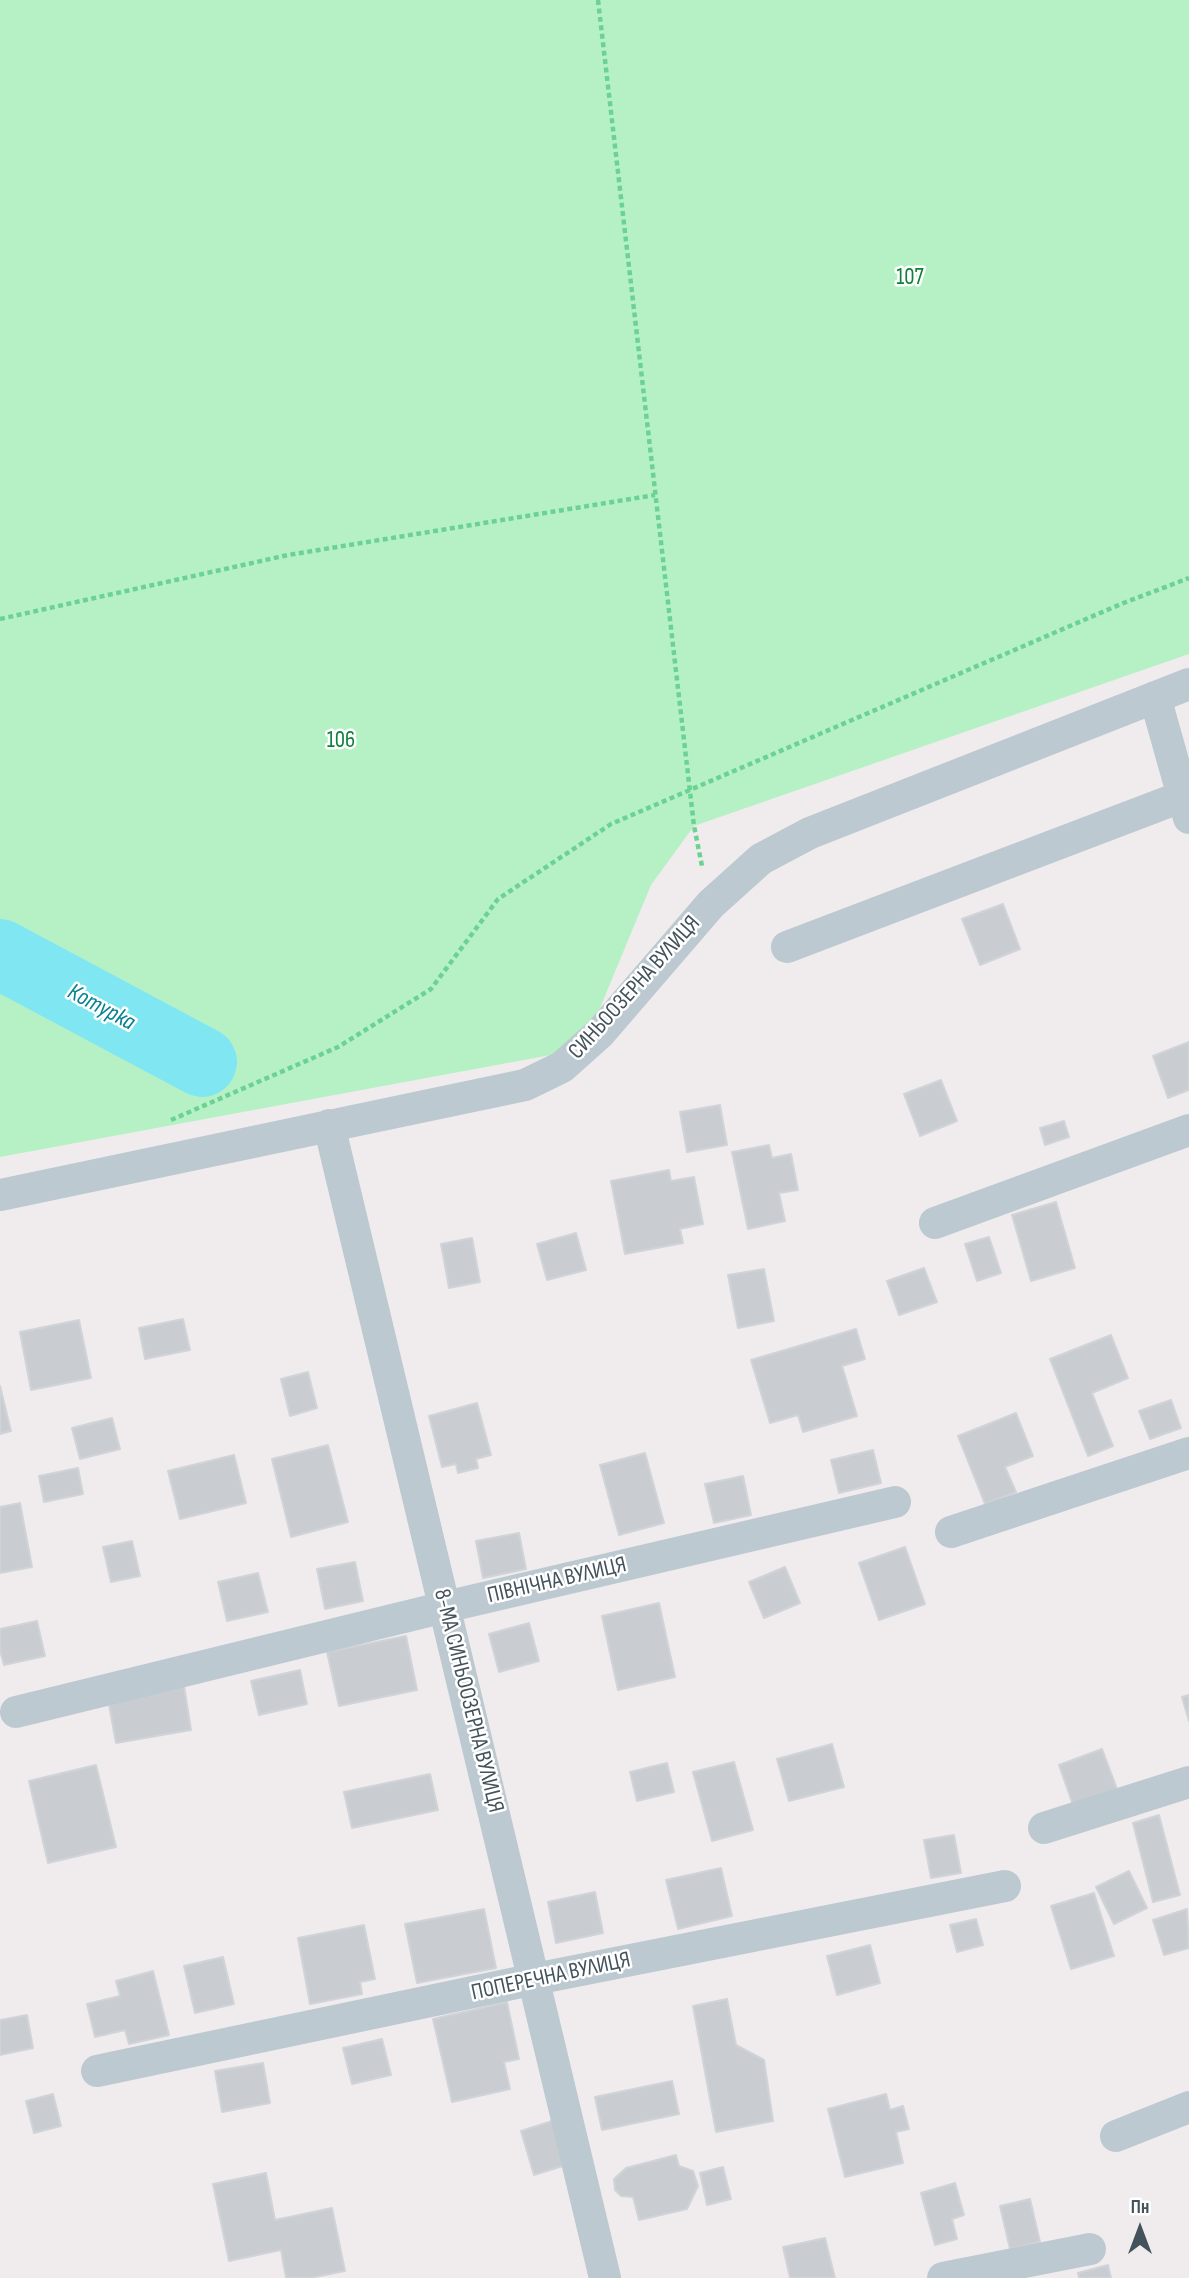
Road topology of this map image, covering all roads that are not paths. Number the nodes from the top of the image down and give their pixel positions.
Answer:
1 (1189, 684) edge
2 (1155, 697) junction
3 (1187, 803) edge
4 (787, 947) dead end
5 (329, 1125) junction
6 (1189, 1130) edge
7 (0, 1195) edge
8 (934, 1223) dead end
9 (1189, 1453) edge
10 (895, 1502) dead end
11 (951, 1532) dead end
12 (445, 1607) junction
13 (16, 1712) dead end
14 (1189, 1782) edge
15 (1044, 1828) dead end
16 (1005, 1886) dead end
17 (535, 1979) junction
18 (97, 2071) dead end
19 (1189, 2107) edge
20 (1116, 2136) dead end
21 (1090, 2249) dead end
22 (605, 2278) edge
23 (943, 2278) edge

1 - 2 street, СИНЬООЗЕРНА ВУЛИЦЯ
2 - 3 street
2 - 5 street, СИНЬООЗЕРНА ВУЛИЦЯ
3 - 4 street
5 - 7 street, СИНЬООЗЕРНА ВУЛИЦЯ
5 - 12 street, 8-МА СИНЬООЗЕРНА ВУЛИЦЯ
6 - 8 street
9 - 11 street
10 - 12 street, ПІВНІЧНА ВУЛИЦЯ
12 - 13 street, ПІВНІЧНА ВУЛИЦЯ
12 - 17 street, 8-МА СИНЬООЗЕРНА ВУЛИЦЯ
14 - 15 street
16 - 17 street, ПОПЕРЕЧНА ВУЛИЦЯ
17 - 18 street, ПОПЕРЕЧНА ВУЛИЦЯ
17 - 22 street, 8-МА СИНЬООЗЕРНА ВУЛИЦЯ
19 - 20 street
21 - 23 street

